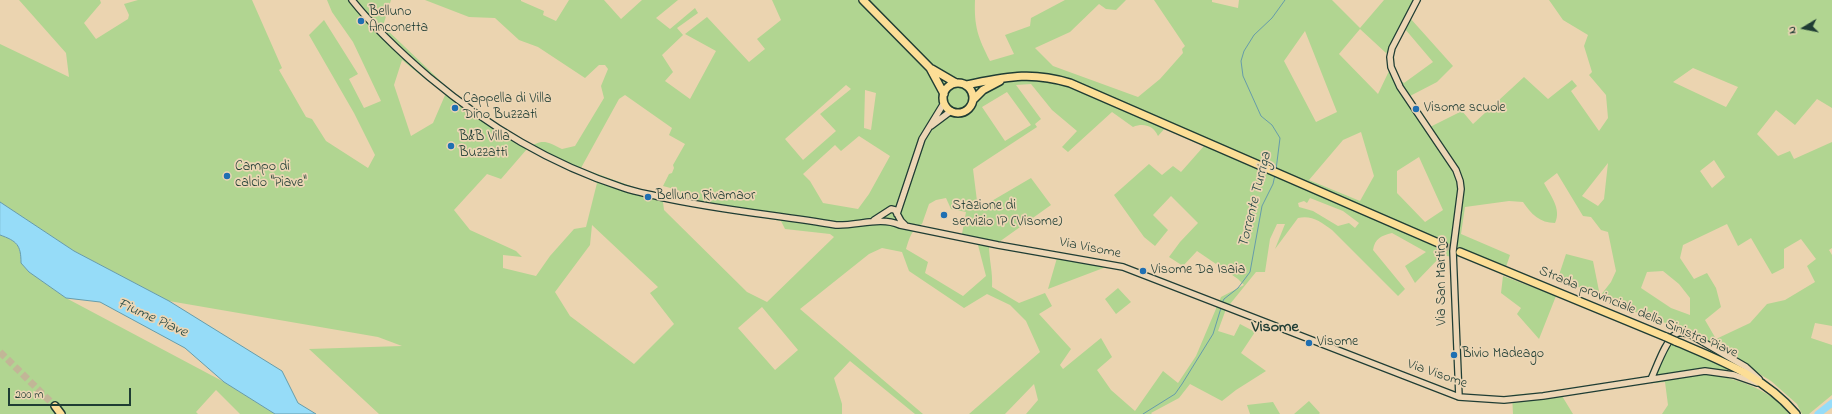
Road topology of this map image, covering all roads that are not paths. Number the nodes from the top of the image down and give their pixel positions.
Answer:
1 (352, 0) edge
2 (863, 0) edge
3 (1417, 0) edge
4 (930, 68) junction
5 (1003, 79) junction
6 (956, 83) junction
7 (966, 85) junction
8 (944, 94) junction
9 (974, 99) junction
10 (944, 103) junction
11 (950, 111) junction
12 (928, 128) junction
13 (902, 197) junction
14 (891, 209) junction
15 (884, 214) junction
16 (897, 215) junction
17 (871, 221) junction
18 (890, 221) junction
19 (907, 226) junction
20 (1443, 245) tunnel mouth
21 (1460, 252) tunnel mouth
22 (1651, 379) junction
23 (1766, 386) junction
24 (1458, 397) junction
25 (55, 406) tunnel mouth
26 (1795, 413) edge
27 (61, 414) edge

1 - 17 street
2 - 4 main road
3 - 24 street, Via San Martino
4 - 6 main road
4 - 8 main road
5 - 7 main road
5 - 9 main road
5 - 20 main road
6 - 7 main road
6 - 8 main road
7 - 9 main road
8 - 10 main road
9 - 11 main road
10 - 11 main road
10 - 12 street
11 - 12 street
12 - 13 street
13 - 14 street
13 - 16 street
14 - 15 street
14 - 16 street
15 - 17 street
15 - 18 street
16 - 18 street
16 - 19 street
17 - 18 street
18 - 19 street, Via Visome
19 - 24 street, Via Visome
21 - 23 main road, Strada provinciale della Sinistra Piave, bridge
22 - 23 street, Via Visome
22 - 23 street
22 - 24 street, Via Visome
23 - 26 main road, Strada provinciale della Sinistra Piave
25 - 27 main road

